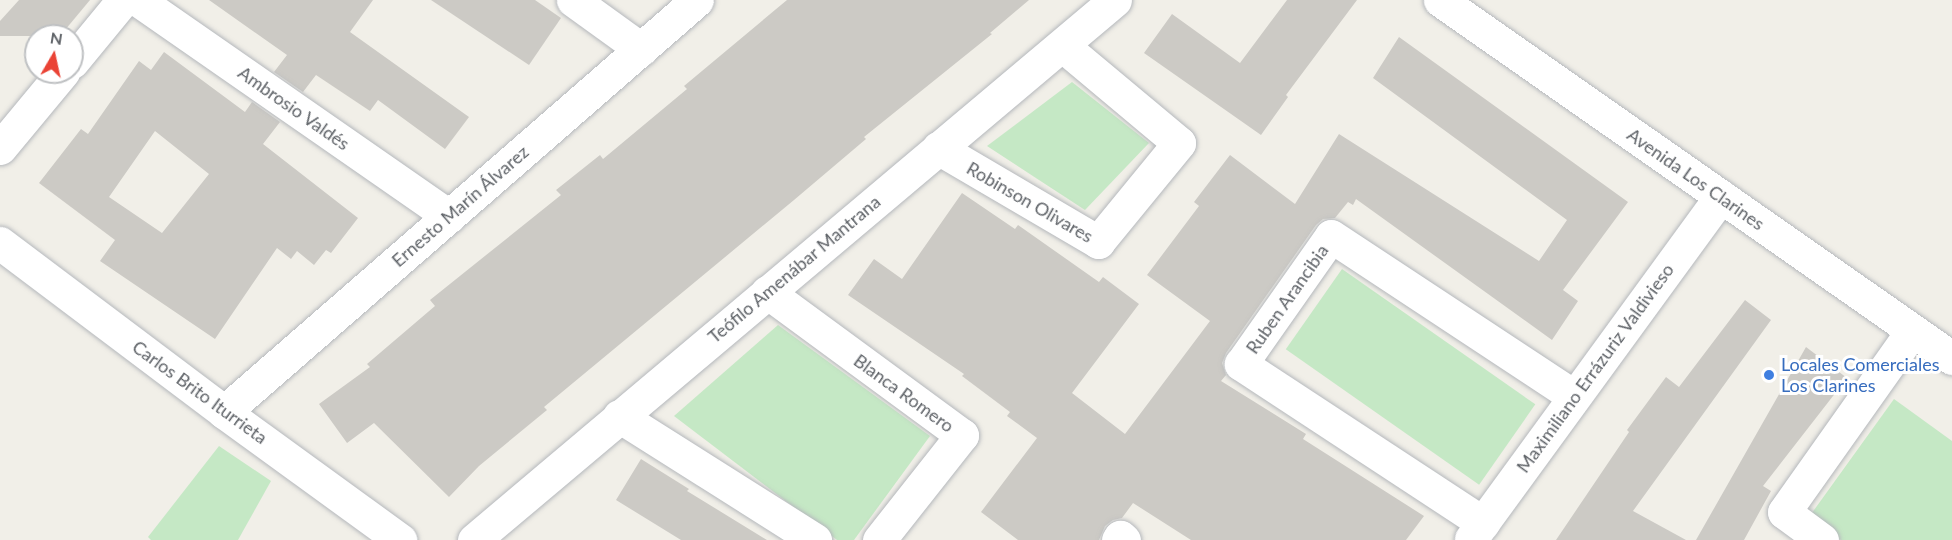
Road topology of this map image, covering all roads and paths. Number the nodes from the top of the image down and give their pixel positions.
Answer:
1 (123, 0) edge
2 (138, 0) edge
3 (573, 0) edge
4 (696, 0) edge
5 (1115, 0) edge
6 (1440, 0) edge
7 (1063, 46) junction
8 (84, 47) edge
9 (641, 49) junction
10 (53, 84) edge
11 (0, 148) edge
12 (938, 148) junction
13 (1721, 196) junction
14 (449, 216) junction
15 (0, 243) edge
16 (767, 292) junction
17 (1912, 331) junction
18 (1952, 358) edge
19 (1574, 396) junction
20 (224, 412) junction
21 (619, 416) junction
22 (1477, 531) edge
23 (400, 540) edge
24 (474, 540) edge
25 (815, 540) edge
26 (879, 540) edge
27 (1118, 540) edge
28 (1124, 540) edge
29 (1822, 540) edge

1 - 8 street
2 - 14 street, Ambrosio Valdés
3 - 9 street
4 - 9 street, Ernesto Marín Álvarez
5 - 7 street, Teófilo Amenábar Mantrana
6 - 13 street, Avenida Los Clarines
7 - 12 street, Teófilo Amenábar Mantrana
7 - 12 street, Robinson Olivares
9 - 14 street, Ernesto Marín Álvarez
10 - 11 street
12 - 16 street, Teófilo Amenábar Mantrana
13 - 17 street, Avenida Los Clarines
13 - 19 street, Maximiliano Errázuriz Valdivieso
14 - 20 street, Ernesto Marín Álvarez
15 - 20 street, Carlos Brito Iturrieta
16 - 21 street, Teófilo Amenábar Mantrana
16 - 26 street, Blanca Romero
17 - 18 street, Avenida Los Clarines
17 - 29 street
19 - 22 street, Maximiliano Errázuriz Valdivieso
19 - 22 street, Ruben Arancibia
20 - 23 street, Carlos Brito Iturrieta
21 - 24 street, Teófilo Amenábar Mantrana
21 - 25 street
27 - 28 street

